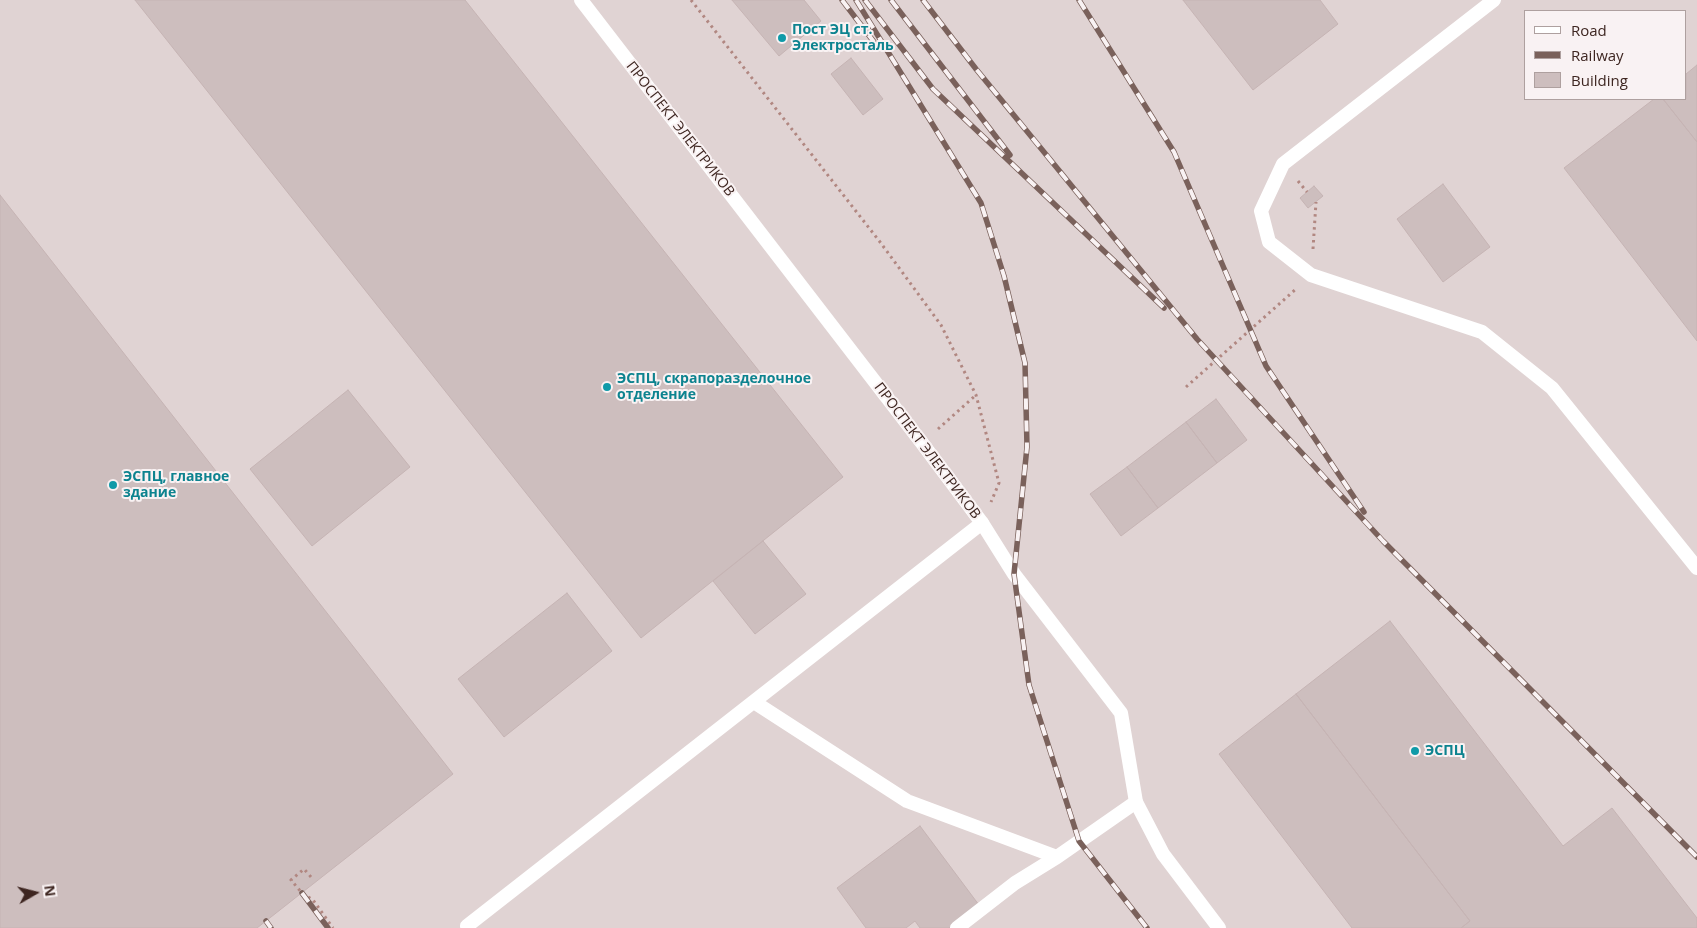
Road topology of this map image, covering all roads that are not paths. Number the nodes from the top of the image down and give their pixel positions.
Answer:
1 (581, 0) edge
2 (1494, 0) edge
3 (982, 523) junction
4 (1697, 568) edge
5 (754, 702) junction
6 (1136, 802) junction
7 (1056, 857) junction
8 (467, 926) dead end
9 (958, 928) edge
10 (1219, 928) edge

1 - 3 street, ПРОСПЕКТ ЭЛЕКТРИКОВ
2 - 4 street
3 - 5 street
3 - 6 street, ПРОСПЕКТ ЭЛЕКТРИКОВ
5 - 7 street
5 - 8 street
6 - 7 street
6 - 10 street, ПРОСПЕКТ ЭЛЕКТРИКОВ
7 - 9 street

